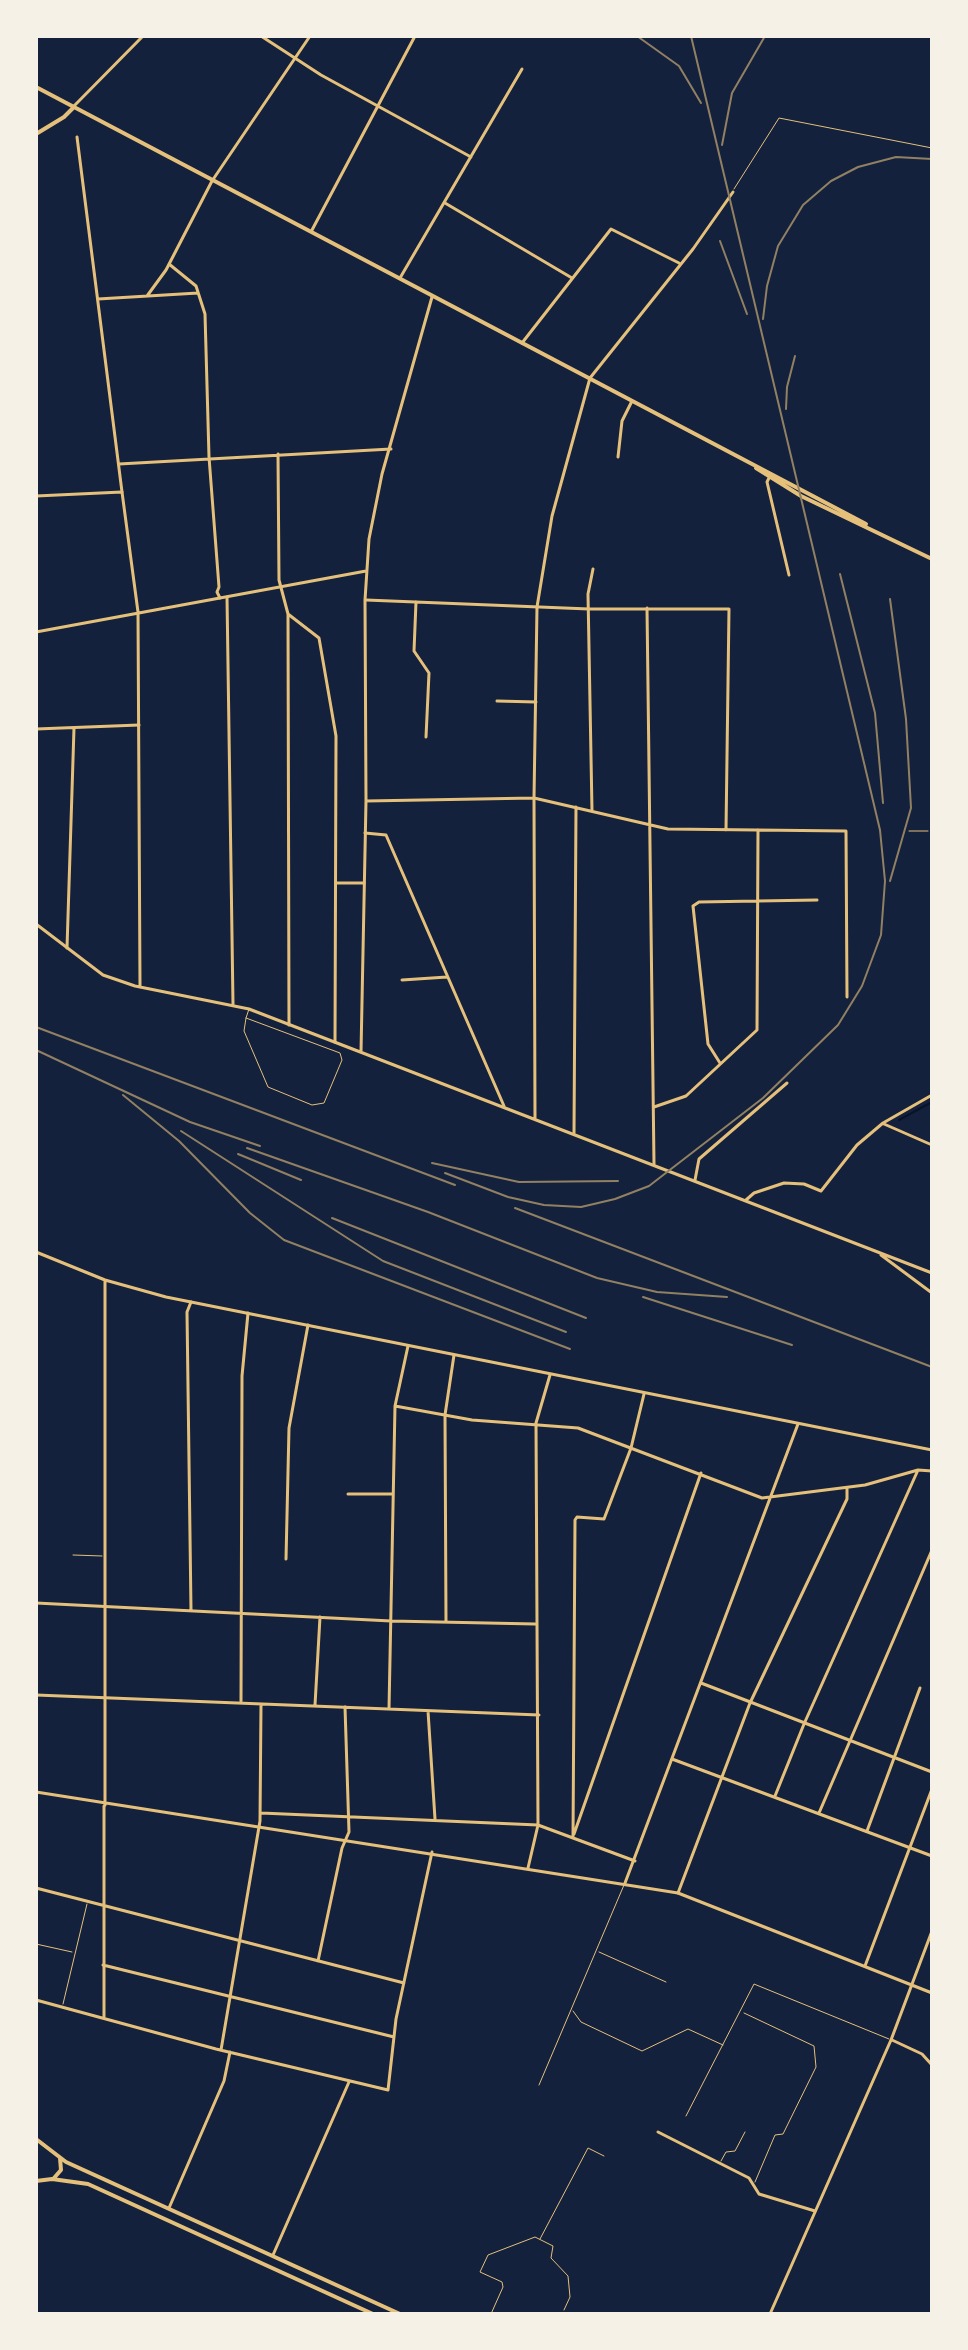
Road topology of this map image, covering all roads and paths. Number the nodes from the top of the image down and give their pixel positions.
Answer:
1 (143, 36) edge
2 (261, 36) edge
3 (310, 36) edge
4 (415, 36) edge
5 (294, 58) junction
6 (522, 69) dead end
7 (36, 87) edge
8 (377, 106) junction
9 (73, 108) junction
10 (36, 134) edge
11 (77, 137) dead end
12 (932, 148) edge
13 (471, 157) junction
14 (212, 181) junction
15 (733, 192) joint
16 (445, 203) junction
17 (311, 231) junction
18 (169, 264) junction
19 (680, 264) junction
20 (400, 278) junction
21 (572, 278) junction
22 (199, 293) junction
23 (147, 296) junction
24 (432, 296) junction
25 (98, 299) junction
26 (522, 343) junction
27 (590, 378) junction
28 (632, 401) junction
29 (391, 449) junction
30 (278, 454) junction
31 (209, 457) junction
32 (618, 457) dead end
33 (119, 464) junction
34 (751, 464) junction
35 (769, 478) junction
36 (122, 492) junction
37 (36, 496) edge
38 (866, 524) junction
39 (932, 559) edge
40 (593, 569) dead end
41 (366, 571) junction
42 (789, 575) dead end
43 (283, 585) junction
44 (227, 597) junction
45 (220, 598) junction
46 (365, 600) junction
47 (416, 602) junction
48 (537, 607) junction
49 (647, 607) junction
50 (589, 609) junction
51 (138, 612) junction
52 (288, 614) junction
53 (36, 632) edge
54 (497, 701) dead end
55 (536, 702) junction
56 (139, 725) junction
57 (74, 728) junction
58 (36, 729) edge
59 (426, 737) dead end
60 (534, 798) junction
61 (366, 801) junction
62 (576, 807) junction
63 (592, 811) junction
64 (650, 825) junction
65 (726, 830) junction
66 (758, 830) junction
67 (909, 831) dead end
68 (931, 831) edge
69 (365, 833) junction
70 (932, 864) edge
71 (336, 883) junction
72 (364, 883) junction
73 (757, 900) junction
74 (817, 900) dead end
75 (36, 924) edge
76 (67, 948) junction
77 (447, 977) junction
78 (402, 980) dead end
79 (140, 986) junction
80 (847, 997) dead end
81 (233, 1004) junction
82 (249, 1009) junction
83 (246, 1018) junction
84 (289, 1025) junction
85 (335, 1042) junction
86 (361, 1052) junction
87 (720, 1063) junction
88 (787, 1083) dead end
89 (932, 1095) edge
90 (504, 1106) junction
91 (654, 1107) junction
92 (535, 1118) junction
93 (883, 1123) junction
94 (574, 1133) junction
95 (932, 1145) edge
96 (654, 1164) junction
97 (695, 1180) junction
98 (746, 1200) junction
99 (877, 1251) junction
100 (36, 1252) edge
101 (917, 1267) junction
102 (932, 1273) edge
103 (912, 1279) junction
104 (105, 1280) junction
105 (932, 1293) edge
106 (191, 1302) junction
107 (248, 1313) junction
108 (308, 1325) junction
109 (408, 1346) junction
110 (454, 1355) junction
111 (550, 1375) junction
112 (644, 1394) junction
113 (395, 1406) junction
114 (445, 1415) junction
115 (536, 1423) junction
116 (798, 1424) junction
117 (631, 1448) junction
118 (932, 1450) edge
119 (918, 1470) junction
120 (932, 1471) edge
121 (701, 1473) junction
122 (847, 1488) junction
123 (348, 1494) dead end
124 (392, 1494) junction
125 (773, 1495) junction
126 (932, 1550) edge
127 (73, 1555) dead end
128 (105, 1556) junction
129 (286, 1559) dead end
130 (36, 1603) edge
131 (105, 1607) junction
132 (191, 1611) junction
133 (243, 1614) junction
134 (320, 1617) junction
135 (391, 1621) junction
136 (446, 1622) junction
137 (535, 1624) junction
138 (701, 1683) junction
139 (920, 1688) dead end
140 (36, 1695) edge
141 (103, 1697) junction
142 (241, 1702) junction
143 (261, 1703) junction
144 (750, 1703) junction
145 (315, 1706) junction
146 (345, 1707) junction
147 (389, 1709) junction
148 (428, 1711) junction
149 (539, 1715) junction
150 (804, 1724) junction
151 (849, 1740) junction
152 (894, 1757) junction
153 (672, 1759) junction
154 (932, 1772) edge
155 (723, 1778) junction
156 (932, 1789) edge
157 (36, 1792) edge
158 (775, 1796) junction
159 (105, 1805) junction
160 (261, 1813) junction
161 (819, 1813) junction
162 (350, 1819) junction
163 (435, 1819) junction
164 (538, 1825) junction
165 (259, 1827) junction
166 (867, 1831) junction
167 (573, 1838) junction
168 (344, 1840) junction
169 (912, 1847) junction
170 (432, 1852) junction
171 (932, 1856) edge
172 (636, 1861) junction
173 (528, 1868) junction
174 (625, 1883) junction
175 (36, 1888) edge
176 (678, 1893) junction
177 (88, 1901) junction
178 (104, 1905) junction
179 (932, 1931) edge
180 (239, 1941) junction
181 (36, 1944) edge
182 (596, 1951) junction
183 (75, 1953) junction
184 (318, 1961) junction
185 (103, 1965) junction
186 (865, 1966) junction
187 (666, 1982) dead end
188 (404, 1983) junction
189 (911, 1984) junction
190 (932, 1993) edge
191 (230, 1996) junction
192 (36, 2000) edge
193 (62, 2006) junction
194 (571, 2009) junction
195 (741, 2012) junction
196 (104, 2018) junction
197 (394, 2037) junction
198 (891, 2040) junction
199 (725, 2045) junction
200 (221, 2050) junction
201 (230, 2052) junction
202 (932, 2065) edge
203 (349, 2082) junction
204 (539, 2085) dead end
205 (686, 2116) dead end
206 (658, 2132) dead end
207 (745, 2132) dead end
208 (36, 2139) edge
209 (604, 2156) dead end
210 (60, 2158) junction
211 (720, 2164) junction
212 (52, 2179) junction
213 (105, 2179) junction
214 (36, 2181) edge
215 (753, 2186) junction
216 (100, 2189) junction
217 (139, 2195) junction
218 (132, 2203) junction
219 (169, 2208) junction
220 (815, 2211) junction
221 (540, 2240) junction
222 (272, 2257) junction
223 (564, 2310) dead end
224 (373, 2314) edge
225 (400, 2314) edge
226 (491, 2314) edge
227 (770, 2314) edge

1 - 9 street
2 - 5 street
3 - 5 street
4 - 8 street
5 - 8 street
5 - 14 street
6 - 13 street
7 - 9 main road
8 - 13 street
8 - 17 street
9 - 10 main road
9 - 14 main road
11 - 25 street
12 - 15 lane
13 - 16 street
14 - 17 main road
14 - 18 street
15 - 19 street
16 - 20 street
16 - 21 street
17 - 20 main road
18 - 22 street
18 - 23 street
19 - 21 street
19 - 27 street
20 - 24 main road
21 - 26 street
22 - 23 street
22 - 31 street
23 - 25 street
24 - 26 main road
24 - 29 street
25 - 33 street
26 - 27 main road
27 - 28 main road
27 - 48 street
28 - 32 street
28 - 34 main road
29 - 30 street
29 - 41 street
30 - 31 street
30 - 43 street
31 - 33 street
31 - 45 street
33 - 36 street
34 - 35 main road
34 - 38 main road
35 - 38 main road
35 - 42 street
36 - 37 street
36 - 51 street
38 - 39 main road
40 - 50 street
41 - 43 street
41 - 46 street
43 - 44 street
43 - 52 street
44 - 45 street
44 - 81 street
45 - 51 street
46 - 47 street
46 - 61 street
47 - 48 street
47 - 59 street
48 - 50 street
48 - 55 street
49 - 50 street
49 - 64 street
49 - 65 street
50 - 63 street
51 - 53 street
51 - 56 street
52 - 71 street
52 - 84 street
54 - 55 street
55 - 60 street
56 - 57 street
56 - 79 street
57 - 58 street
57 - 76 street
60 - 61 street
60 - 62 street
60 - 92 street
61 - 69 street
62 - 63 street
62 - 94 street
63 - 64 street
64 - 65 street
64 - 91 street
65 - 66 street
66 - 73 street
66 - 80 street
67 - 68 lane
68 - 70 street
69 - 72 street
69 - 77 street
71 - 72 street
71 - 85 street
72 - 86 street
73 - 74 street
73 - 87 street
73 - 87 street
75 - 76 street
76 - 79 street
77 - 78 street
77 - 90 street
79 - 81 street
81 - 82 street
82 - 83 lane
82 - 84 street
83 - 83 lane
84 - 85 street
85 - 86 street
86 - 90 street
87 - 91 street
88 - 97 street
89 - 93 street
90 - 92 street
91 - 96 street
92 - 94 street
93 - 95 street
93 - 98 street
94 - 96 street
96 - 97 street
97 - 98 street
98 - 99 street
99 - 101 street
99 - 103 street
100 - 104 street
101 - 102 street
101 - 103 street
103 - 105 street
104 - 106 street
104 - 128 street
106 - 107 street
106 - 132 street
107 - 108 street
107 - 133 street
108 - 109 street
108 - 129 street
109 - 110 street
109 - 113 street
110 - 111 street
110 - 114 street
111 - 112 street
111 - 115 street
112 - 116 street
112 - 117 street
113 - 114 street
113 - 124 street
114 - 115 street
114 - 136 street
115 - 117 street
115 - 137 street
116 - 118 street
116 - 125 street
117 - 121 street
117 - 167 street
119 - 120 street
119 - 122 street
119 - 150 street
121 - 125 street
121 - 167 street
122 - 125 street
122 - 144 street
123 - 124 street
124 - 135 street
125 - 138 street
126 - 151 street
127 - 128 lane
128 - 131 street
130 - 131 street
131 - 132 street
131 - 141 street
132 - 133 street
133 - 134 street
133 - 142 street
134 - 135 street
134 - 145 street
135 - 136 street
135 - 147 street
136 - 137 street
137 - 149 street
138 - 144 street
138 - 153 street
139 - 152 street
140 - 141 street
141 - 142 street
141 - 159 street
142 - 143 street
143 - 145 street
143 - 160 street
144 - 150 street
144 - 155 street
145 - 146 street
146 - 147 street
146 - 162 street
147 - 148 street
148 - 149 street
148 - 163 street
149 - 164 street
150 - 151 street
150 - 158 street
151 - 152 street
151 - 161 street
152 - 154 street
152 - 166 street
153 - 155 street
153 - 172 street
155 - 158 street
155 - 176 street
156 - 169 street
157 - 159 street
158 - 161 street
159 - 165 street
159 - 178 street
160 - 162 street
160 - 165 street
161 - 166 street
162 - 163 street
162 - 168 street
163 - 164 street
164 - 167 street
164 - 173 street
165 - 168 street
165 - 180 street
166 - 169 street
167 - 172 street
168 - 170 street
168 - 184 street
169 - 171 street
169 - 186 street
170 - 173 street
170 - 188 street
172 - 174 street
173 - 174 street
174 - 176 street
174 - 182 lane
175 - 177 street
176 - 186 street
177 - 178 street
177 - 183 lane
178 - 180 street
178 - 185 street
179 - 189 street
180 - 184 street
180 - 191 street
181 - 183 lane
182 - 187 lane
182 - 194 lane
183 - 193 lane
184 - 188 street
185 - 191 street
185 - 196 street
186 - 189 street
188 - 197 street
189 - 190 street
189 - 198 street
191 - 197 street
191 - 200 street
192 - 193 street
193 - 196 street
194 - 199 lane
194 - 204 lane
195 - 198 lane
195 - 199 lane
195 - 215 lane
196 - 200 street
197 - 203 street
198 - 202 street
198 - 220 street
199 - 205 lane
200 - 201 street
201 - 203 street
201 - 219 street
203 - 222 street
206 - 211 street
207 - 211 lane
208 - 210 main road
209 - 221 lane
210 - 212 main road
210 - 213 main road
211 - 215 street
212 - 214 main road
212 - 216 main road
213 - 216 main road
213 - 217 main road
215 - 220 street
216 - 218 main road
217 - 218 main road
217 - 219 main road
218 - 224 main road
219 - 222 main road
220 - 227 street
221 - 223 lane
221 - 226 lane
222 - 225 main road

